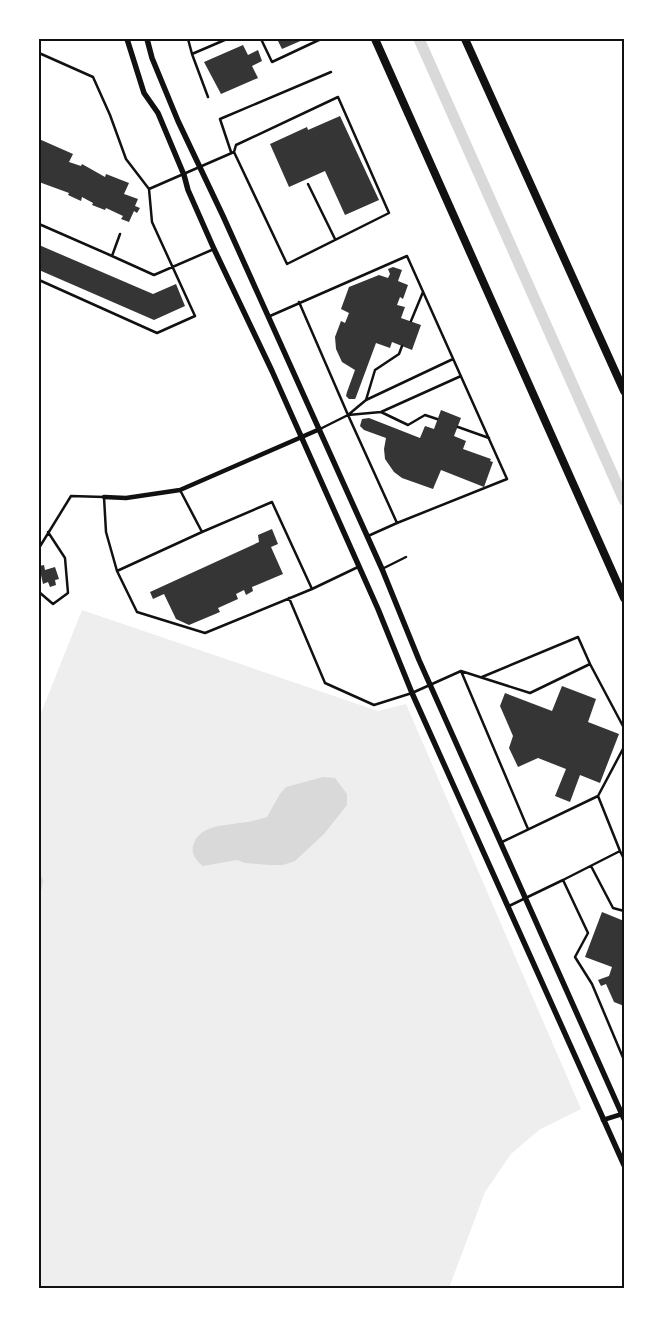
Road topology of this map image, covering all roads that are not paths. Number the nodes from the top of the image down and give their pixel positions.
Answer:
1 (126, 39) edge
2 (147, 39) edge
3 (188, 39) edge
4 (227, 39) edge
5 (261, 39) edge
6 (321, 39) edge
7 (375, 39) edge
8 (465, 39) edge
9 (39, 53) edge
10 (192, 54) junction
11 (331, 72) dead end
12 (208, 97) dead end
13 (232, 152) junction
14 (199, 168) junction
15 (184, 175) junction
16 (308, 184) dead end
17 (149, 189) junction
18 (39, 224) edge
19 (120, 234) dead end
20 (336, 239) junction
21 (214, 249) junction
22 (112, 256) junction
23 (173, 267) junction
24 (39, 280) edge
25 (423, 292) junction
26 (299, 302) junction
27 (268, 317) junction
28 (412, 321) dead end
29 (402, 346) dead end
30 (453, 359) junction
31 (461, 376) junction
32 (624, 391) edge
33 (366, 400) junction
34 (381, 412) junction
35 (348, 415) junction
36 (437, 419) dead end
37 (458, 427) dead end
38 (320, 429) junction
39 (301, 437) junction
40 (488, 438) junction
41 (180, 490) junction
42 (104, 497) junction
43 (397, 523) junction
44 (48, 532) junction
45 (202, 532) junction
46 (368, 536) junction
47 (39, 548) edge
48 (406, 558) dead end
49 (359, 567) junction
50 (382, 569) junction
51 (117, 571) junction
52 (312, 589) junction
53 (39, 592) edge
54 (289, 598) junction
55 (624, 598) edge
56 (590, 664) junction
57 (461, 671) junction
58 (481, 678) junction
59 (430, 685) junction
60 (412, 693) junction
61 (624, 728) edge
62 (624, 747) edge
63 (598, 796) junction
64 (528, 829) junction
65 (501, 842) junction
66 (620, 851) junction
67 (624, 859) edge
68 (591, 866) junction
69 (563, 880) junction
70 (526, 898) junction
71 (508, 906) junction
72 (624, 911) edge
73 (624, 1060) edge
74 (623, 1115) edge
75 (603, 1120) junction
76 (624, 1165) edge

1 - 15 street
2 - 14 street
3 - 10 lane
4 - 10 lane
5 - 6 lane
7 - 55 highway
8 - 32 highway
9 - 17 lane
10 - 12 lane
11 - 13 lane
13 - 14 lane
13 - 20 lane
13 - 20 lane
14 - 15 lane
14 - 27 street
15 - 17 lane
15 - 21 street
16 - 20 lane
17 - 23 lane
18 - 22 lane
19 - 22 lane
21 - 23 lane
21 - 39 street
22 - 23 lane
23 - 24 lane
25 - 26 lane
25 - 28 lane
25 - 30 lane
26 - 27 lane
26 - 35 lane
27 - 38 street
29 - 33 lane
30 - 31 lane
30 - 33 lane
31 - 34 lane
31 - 40 lane
33 - 35 lane
34 - 35 lane
34 - 36 lane
35 - 38 lane
35 - 43 lane
37 - 40 lane
38 - 39 street
38 - 46 street
39 - 41 street
39 - 49 street
40 - 43 lane
41 - 42 street
41 - 45 lane
42 - 44 lane
42 - 51 lane
43 - 46 lane
44 - 47 lane
44 - 53 lane
45 - 51 lane
45 - 52 lane
46 - 50 street
48 - 50 lane
49 - 52 lane
49 - 60 street
50 - 59 street
51 - 54 lane
52 - 54 lane
54 - 60 lane
56 - 58 lane
56 - 58 lane
56 - 61 lane
57 - 58 lane
57 - 59 lane
57 - 64 lane
59 - 60 lane
59 - 65 street
60 - 71 street
62 - 63 lane
63 - 64 lane
63 - 66 lane
64 - 65 lane
65 - 70 street
66 - 67 lane
66 - 68 lane
68 - 69 lane
68 - 72 lane
69 - 70 lane
69 - 73 lane
70 - 71 lane
70 - 74 street
71 - 75 street
74 - 75 street
75 - 76 street

